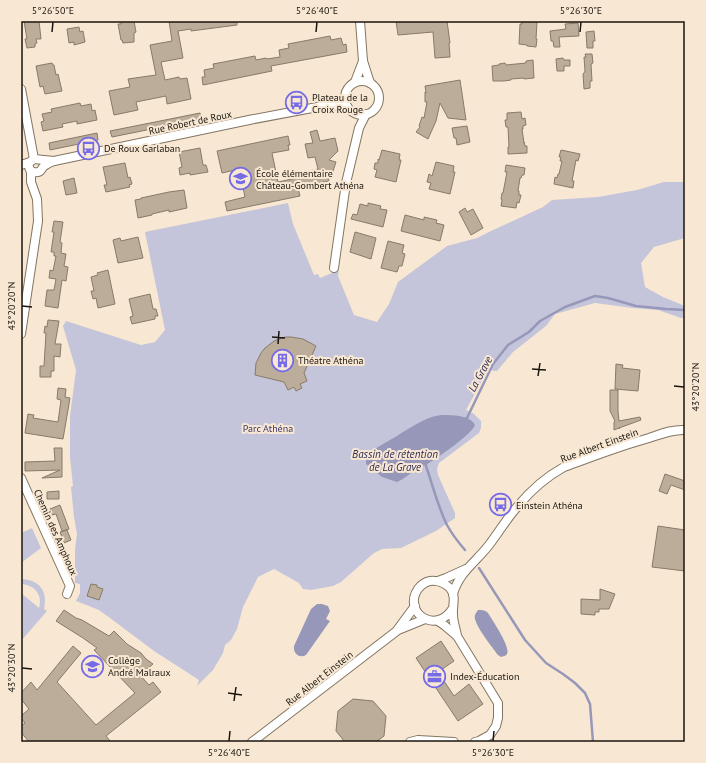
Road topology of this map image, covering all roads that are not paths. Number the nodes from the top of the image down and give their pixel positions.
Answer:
1 (360, 21) edge
2 (363, 61) junction
3 (355, 82) junction
4 (370, 83) junction
5 (21, 89) edge
6 (345, 95) junction
7 (331, 105) junction
8 (347, 106) junction
9 (356, 114) junction
10 (366, 114) junction
11 (359, 128) junction
12 (21, 165) edge
13 (35, 166) junction
14 (21, 169) edge
15 (334, 268) dead end
16 (24, 294) edge
17 (21, 334) edge
18 (685, 430) edge
19 (21, 478) edge
20 (466, 568) junction
21 (438, 581) junction
22 (67, 594) dead end
23 (453, 594) junction
24 (415, 606) junction
25 (453, 608) junction
26 (425, 619) junction
27 (438, 621) junction
28 (398, 630) junction
29 (457, 636) junction
30 (252, 742) edge
31 (410, 742) edge
32 (454, 742) edge
33 (474, 742) edge

1 - 2 street
2 - 3 street
2 - 4 street
3 - 4 street
3 - 6 street
4 - 10 street
5 - 13 street
6 - 7 street, Rue Robert de Roux
6 - 8 street
7 - 8 street, Rue Robert de Roux
7 - 13 street, Rue Robert de Roux
8 - 9 street
9 - 10 street
9 - 11 street
10 - 11 street
11 - 15 street
12 - 13 street, Rue Robert de Roux
13 - 14 street, Rue Robert de Roux
13 - 16 street
16 - 17 street
18 - 20 street, Rue Albert Einstein
19 - 22 street, Chemin des Amphoux
20 - 21 street, Rue Albert Einstein
20 - 23 street, Rue Albert Einstein
21 - 23 street
21 - 24 street
23 - 25 street
24 - 26 street
24 - 28 street, Rue Albert Einstein
25 - 27 street
25 - 29 street
26 - 27 street
26 - 28 street, Rue Albert Einstein
27 - 29 street
28 - 30 street, Rue Albert Einstein
29 - 33 street
31 - 32 street

